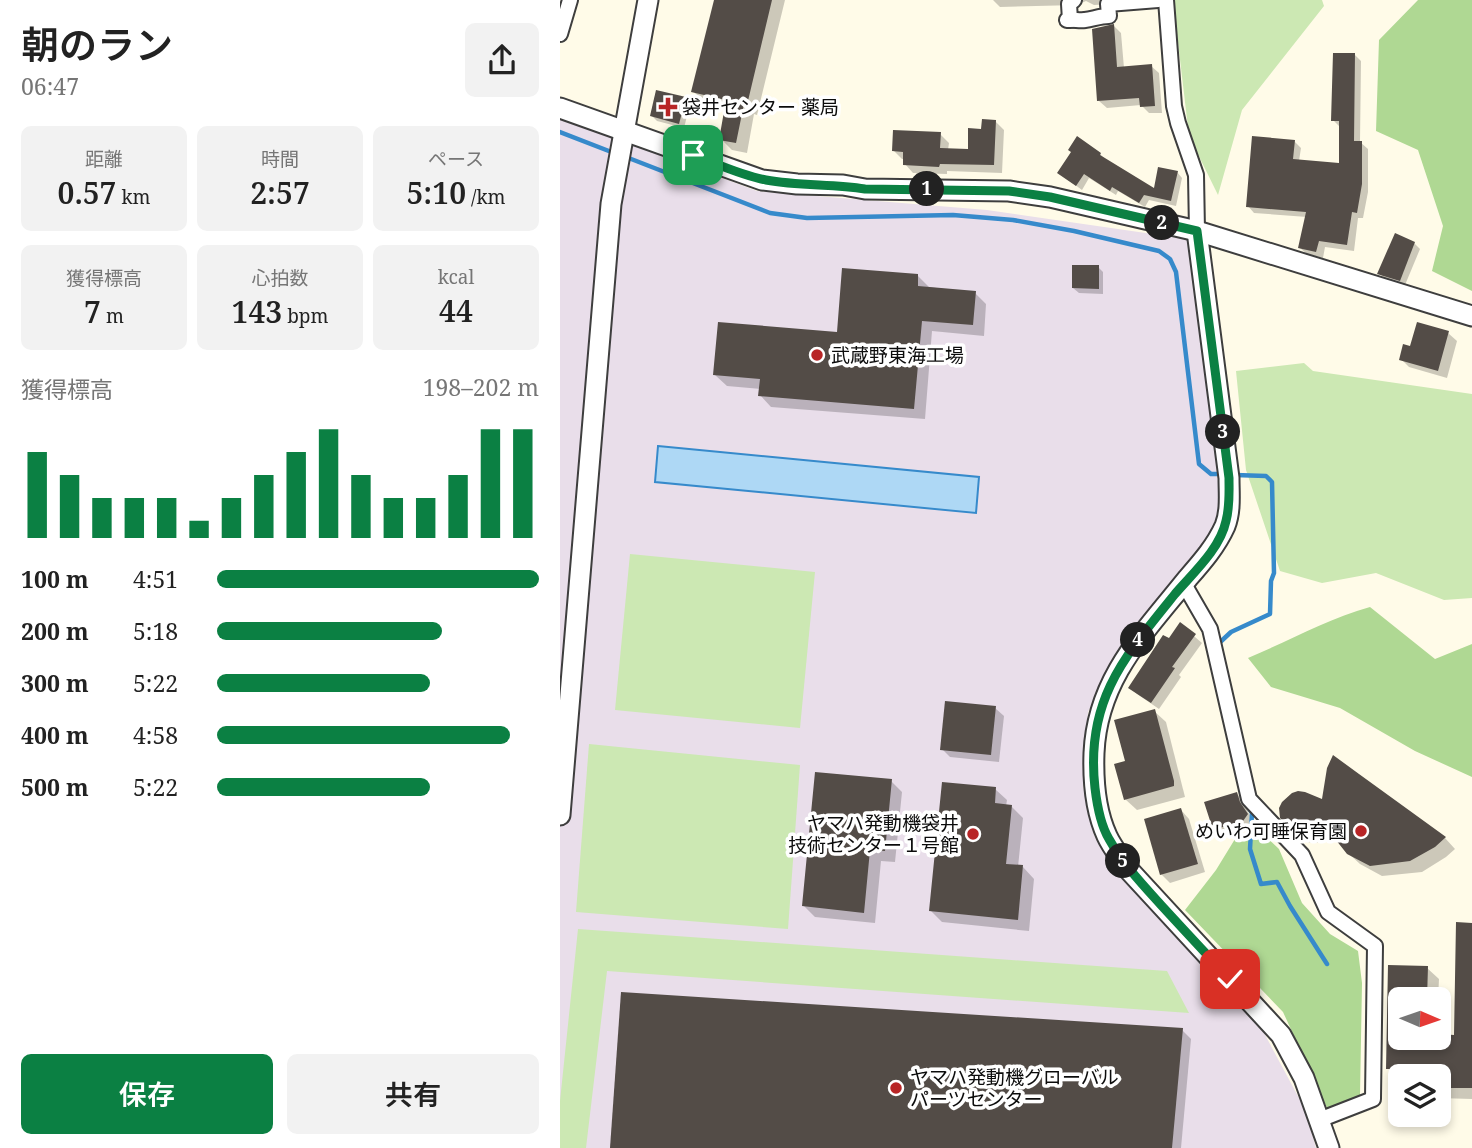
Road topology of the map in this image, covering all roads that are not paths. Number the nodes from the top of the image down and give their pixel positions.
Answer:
1 (570, 0) edge
2 (648, 0) edge
3 (1074, 0) edge
4 (1158, 0) edge
5 (1166, 0) edge
6 (1106, 2) edge
7 (560, 34) edge
8 (560, 108) edge
9 (623, 131) junction
10 (1197, 231) junction
11 (1472, 316) edge
12 (1184, 584) junction
13 (560, 815) edge
14 (1319, 1120) junction
15 (1329, 1148) edge

1 - 7 street
2 - 9 street
3 - 6 street
4 - 6 street
5 - 10 street
8 - 9 street
9 - 10 street
9 - 13 street
10 - 11 street
10 - 12 street
12 - 14 street
12 - 14 street
14 - 15 street

